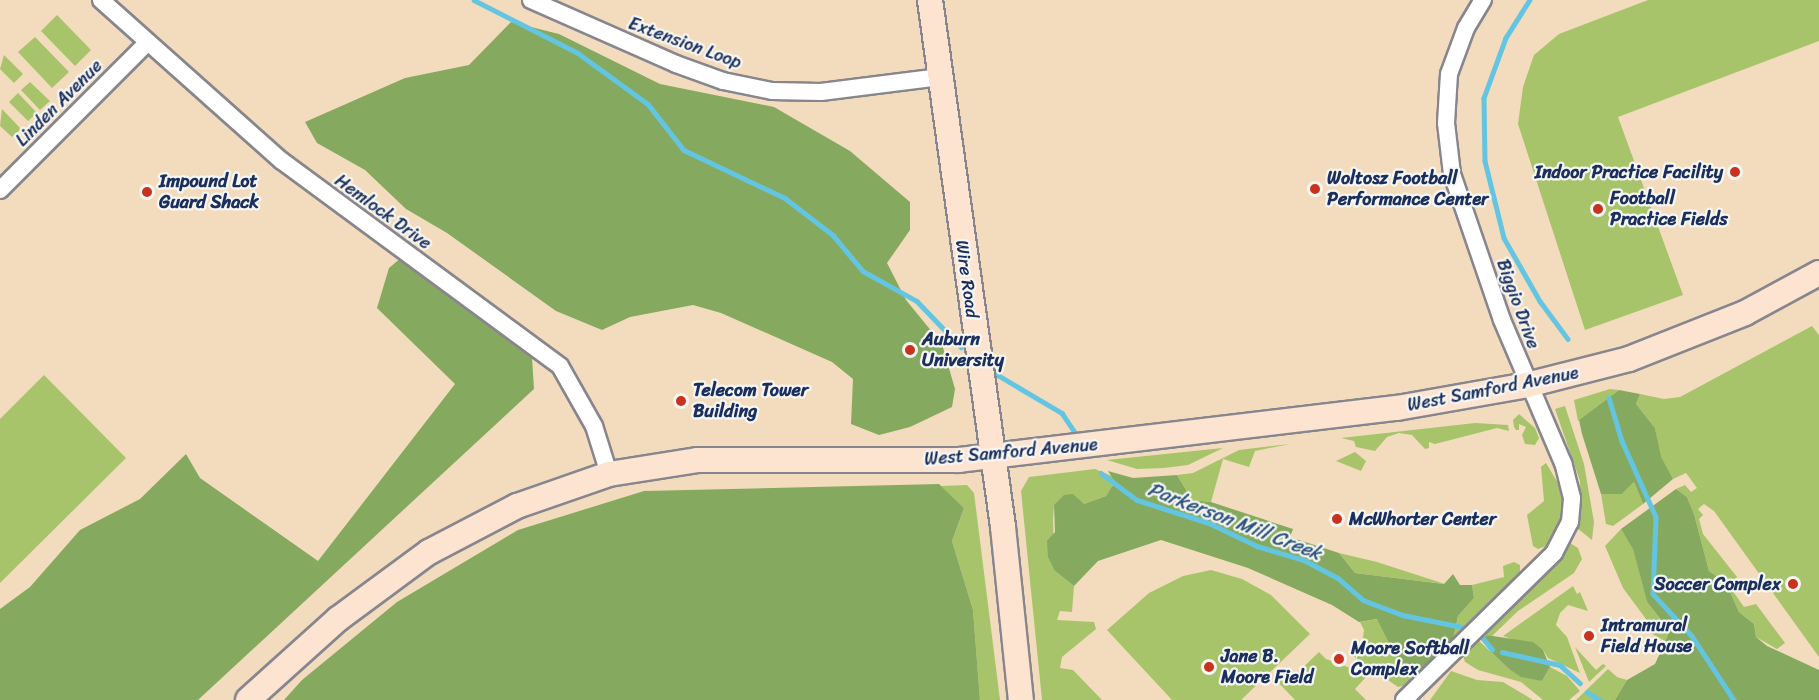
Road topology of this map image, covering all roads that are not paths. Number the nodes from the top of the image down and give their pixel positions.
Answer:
1 (101, 0) edge
2 (531, 0) edge
3 (930, 0) edge
4 (1483, 0) edge
5 (147, 43) junction
6 (940, 76) junction
7 (0, 190) edge
8 (1819, 273) edge
9 (1527, 385) junction
10 (992, 456) junction
11 (609, 474) junction
12 (248, 700) edge
13 (1022, 700) edge
14 (1404, 700) edge

1 - 5 street, Hemlock Drive
2 - 6 street, Extension Loop
3 - 6 street, Wire Road
4 - 9 street, Biggio Drive
5 - 7 street, Linden Avenue
5 - 11 street, Hemlock Drive
6 - 10 street, Wire Road
8 - 9 street, West Samford Avenue
9 - 10 street, West Samford Avenue
9 - 14 street, Biggio Drive
10 - 11 street, West Samford Avenue
10 - 13 street, Wire Road
11 - 12 street, West Samford Avenue

